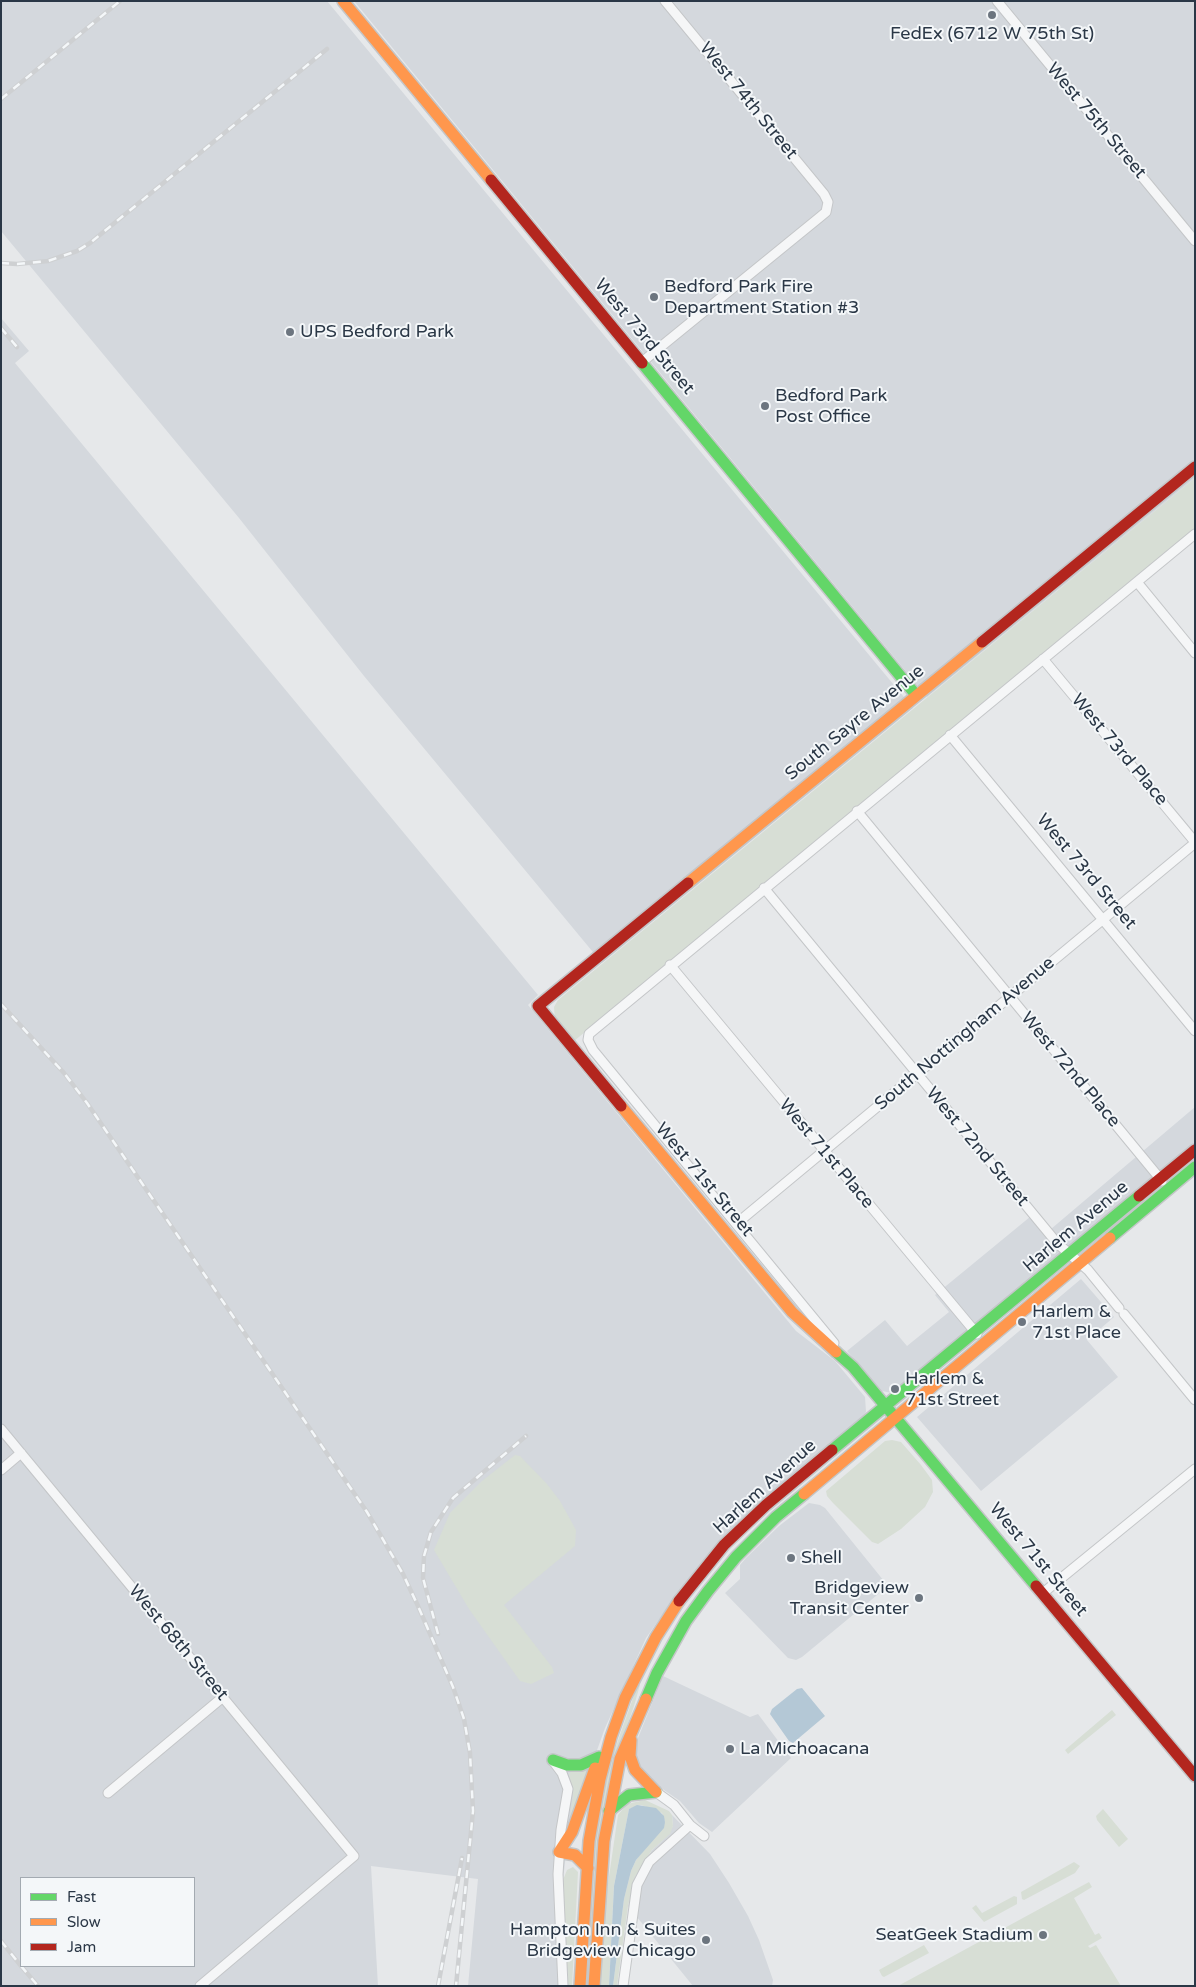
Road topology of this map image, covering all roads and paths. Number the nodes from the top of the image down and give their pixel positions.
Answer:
1 (343, 1) edge
2 (665, 1) edge
3 (998, 1) edge
4 (1195, 241) edge
5 (642, 362) junction
6 (1195, 467) edge
7 (1195, 534) edge
8 (1137, 582) junction
9 (1195, 653) edge
10 (1043, 659) junction
11 (916, 695) junction
12 (950, 735) junction
13 (857, 812) junction
14 (1195, 843) edge
15 (764, 888) junction
16 (1103, 919) junction
17 (670, 965) junction
18 (1010, 998) junction
19 (538, 1006) joint
20 (1195, 1030) edge
21 (916, 1074) junction
22 (1195, 1150) edge
23 (824, 1152) junction
24 (1195, 1167) edge
25 (1160, 1179) junction
26 (1168, 1189) junction
27 (736, 1224) junction
28 (1070, 1254) junction
29 (1080, 1263) junction
30 (975, 1333) junction
31 (983, 1343) junction
32 (853, 1367) junction
33 (1195, 1400) edge
34 (886, 1407) junction
35 (894, 1416) junction
36 (1, 1429) edge
37 (22, 1453) junction
38 (1195, 1468) edge
39 (1, 1470) edge
40 (1043, 1594) junction
41 (223, 1697) junction
42 (632, 1729) junction
43 (611, 1737) junction
44 (599, 1756) junction
45 (553, 1760) joint
46 (1195, 1776) edge
47 (108, 1792) dead end
48 (656, 1792) junction
49 (609, 1811) junction
50 (690, 1825) junction
51 (704, 1836) dead end
52 (559, 1852) junction
53 (588, 1868) junction
54 (200, 1986) edge
55 (563, 1986) edge
56 (580, 1986) edge
57 (594, 1986) edge
58 (623, 1986) edge

1 - 5 street, West 73rd Street
2 - 5 street, West 74th Street
3 - 4 street, West 75th Street
5 - 11 street, West 73rd Street
6 - 11 street, South Sayre Avenue
7 - 8 street
8 - 9 street
8 - 10 street
10 - 12 street
10 - 14 street, West 73rd Place
11 - 19 street, South Sayre Avenue
12 - 13 street
12 - 16 street, West 73rd Street
13 - 15 street
13 - 18 street, West 72nd Place
14 - 16 street, South Nottingham Avenue
15 - 17 street
15 - 21 street, West 72nd Street
16 - 18 street, South Nottingham Avenue
16 - 20 street, West 73rd Street
17 - 23 street, West 71st Place
17 - 27 street, West 71st Street
18 - 21 street, South Nottingham Avenue
18 - 25 street, West 72nd Place
19 - 32 street, West 71st Street
21 - 23 street, South Nottingham Avenue
21 - 28 street, West 72nd Street
22 - 25 street, Harlem Avenue
23 - 27 street, South Nottingham Avenue
23 - 30 street, West 71st Place
24 - 26 street, Harlem Avenue
25 - 26 street, West 72nd Place
25 - 28 street, Harlem Avenue
26 - 29 street, Harlem Avenue
27 - 32 street, West 71st Street
28 - 29 street, West 72nd Street
28 - 30 street, Harlem Avenue
29 - 31 street, Harlem Avenue
29 - 33 street, West 72nd Street
30 - 31 street, West 71st Place
30 - 34 street, Harlem Avenue
31 - 35 street, Harlem Avenue
32 - 34 street, West 71st Street
34 - 35 street, West 71st Street
34 - 43 street, Harlem Avenue
35 - 40 street, West 71st Street
35 - 42 street, Harlem Avenue
36 - 37 street, West 68th Street
37 - 39 street
37 - 41 street, West 68th Street
38 - 40 street
40 - 46 street, West 71st Street
41 - 47 street
41 - 54 street, West 68th Street
42 - 48 street
42 - 49 street, Harlem Avenue
43 - 44 street
43 - 53 street, Harlem Avenue
44 - 45 street
44 - 52 street
45 - 52 street
48 - 49 street
48 - 50 street
49 - 57 street, Harlem Avenue
50 - 51 street
50 - 58 street
52 - 53 street
52 - 55 street
53 - 56 street, Harlem Avenue

